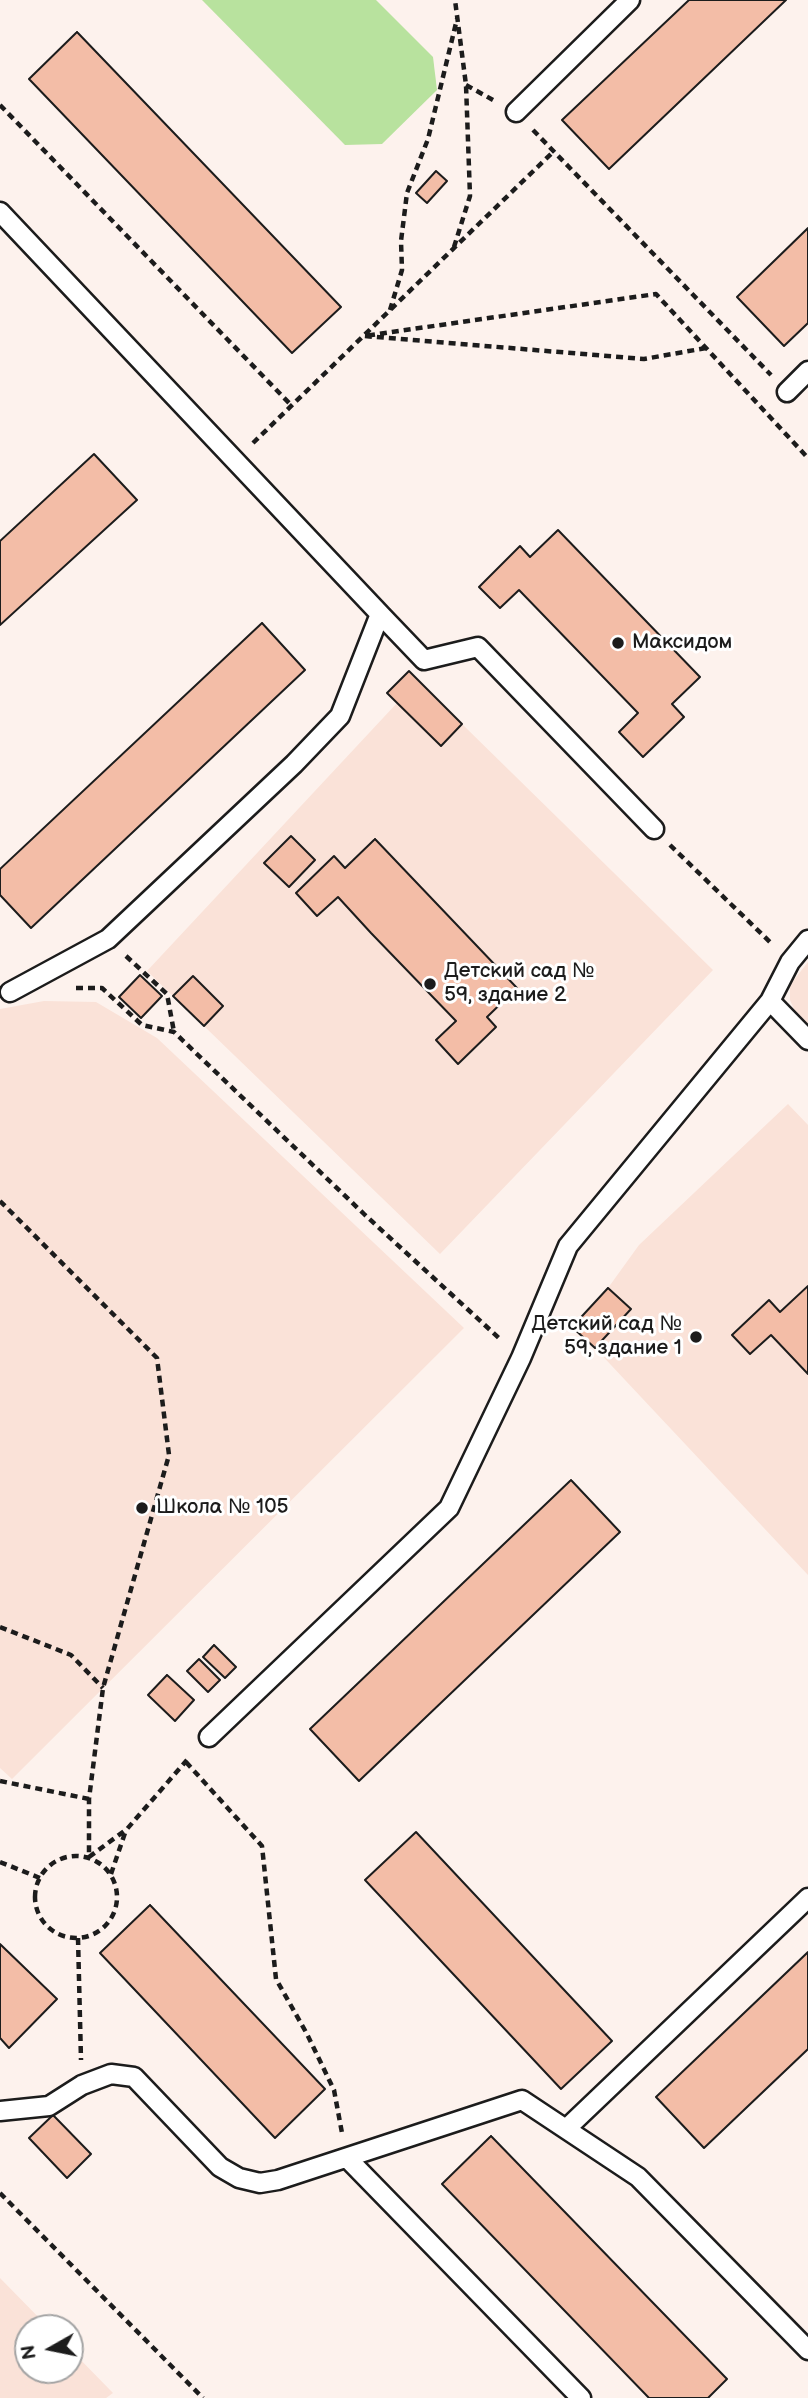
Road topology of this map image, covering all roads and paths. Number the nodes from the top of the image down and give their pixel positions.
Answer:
1 (455, 0) edge
2 (630, 0) edge
3 (457, 19) junction
4 (0, 105) edge
5 (516, 112) joint
6 (554, 151) junction
7 (0, 212) edge
8 (454, 248) junction
9 (389, 311) junction
10 (364, 336) junction
11 (706, 348) junction
12 (808, 371) edge
13 (787, 392) joint
14 (292, 406) junction
15 (808, 458) edge
16 (235, 461) junction
17 (380, 614) junction
18 (654, 830) joint
19 (108, 939) junction
20 (808, 940) edge
21 (790, 962) junction
22 (66, 988) dead end
23 (10, 992) dead end
24 (770, 1001) junction
25 (174, 1032) junction
26 (808, 1040) edge
27 (0, 1201) edge
28 (521, 1358) junction
29 (0, 1627) edge
30 (103, 1688) junction
31 (209, 1737) joint
32 (186, 1762) junction
33 (0, 1781) edge
34 (89, 1799) junction
35 (127, 1829) junction
36 (89, 1858) junction
37 (0, 1862) edge
38 (111, 1875) junction
39 (40, 1878) junction
40 (808, 1898) edge
41 (78, 1938) junction
42 (82, 2085) junction
43 (0, 2111) edge
44 (566, 2129) junction
45 (347, 2158) junction
46 (0, 2193) edge
47 (808, 2350) edge
48 (203, 2398) edge
49 (581, 2398) edge

1 - 3 path
2 - 5 lane
3 - 8 path
3 - 9 path
4 - 14 path
5 - 6 path
6 - 8 path
6 - 13 path
7 - 16 lane
8 - 9 path
9 - 10 path
10 - 11 path
10 - 11 path
10 - 14 path
11 - 15 path
12 - 13 lane
14 - 16 path
16 - 17 lane
17 - 18 lane
17 - 19 lane
18 - 21 path
19 - 23 lane
19 - 25 path
20 - 21 lane
21 - 24 lane
22 - 25 path
24 - 26 lane
24 - 28 lane
25 - 28 path
27 - 30 path
28 - 31 lane
29 - 30 path
30 - 34 path
31 - 32 path
32 - 35 path
32 - 45 path
33 - 34 path
34 - 36 path
35 - 36 path
35 - 38 path
36 - 38 path
36 - 39 path
37 - 39 path
38 - 41 path
39 - 41 path
40 - 44 lane
41 - 42 path
42 - 43 lane
42 - 45 lane
44 - 45 lane
44 - 47 lane
45 - 49 lane
46 - 48 path

